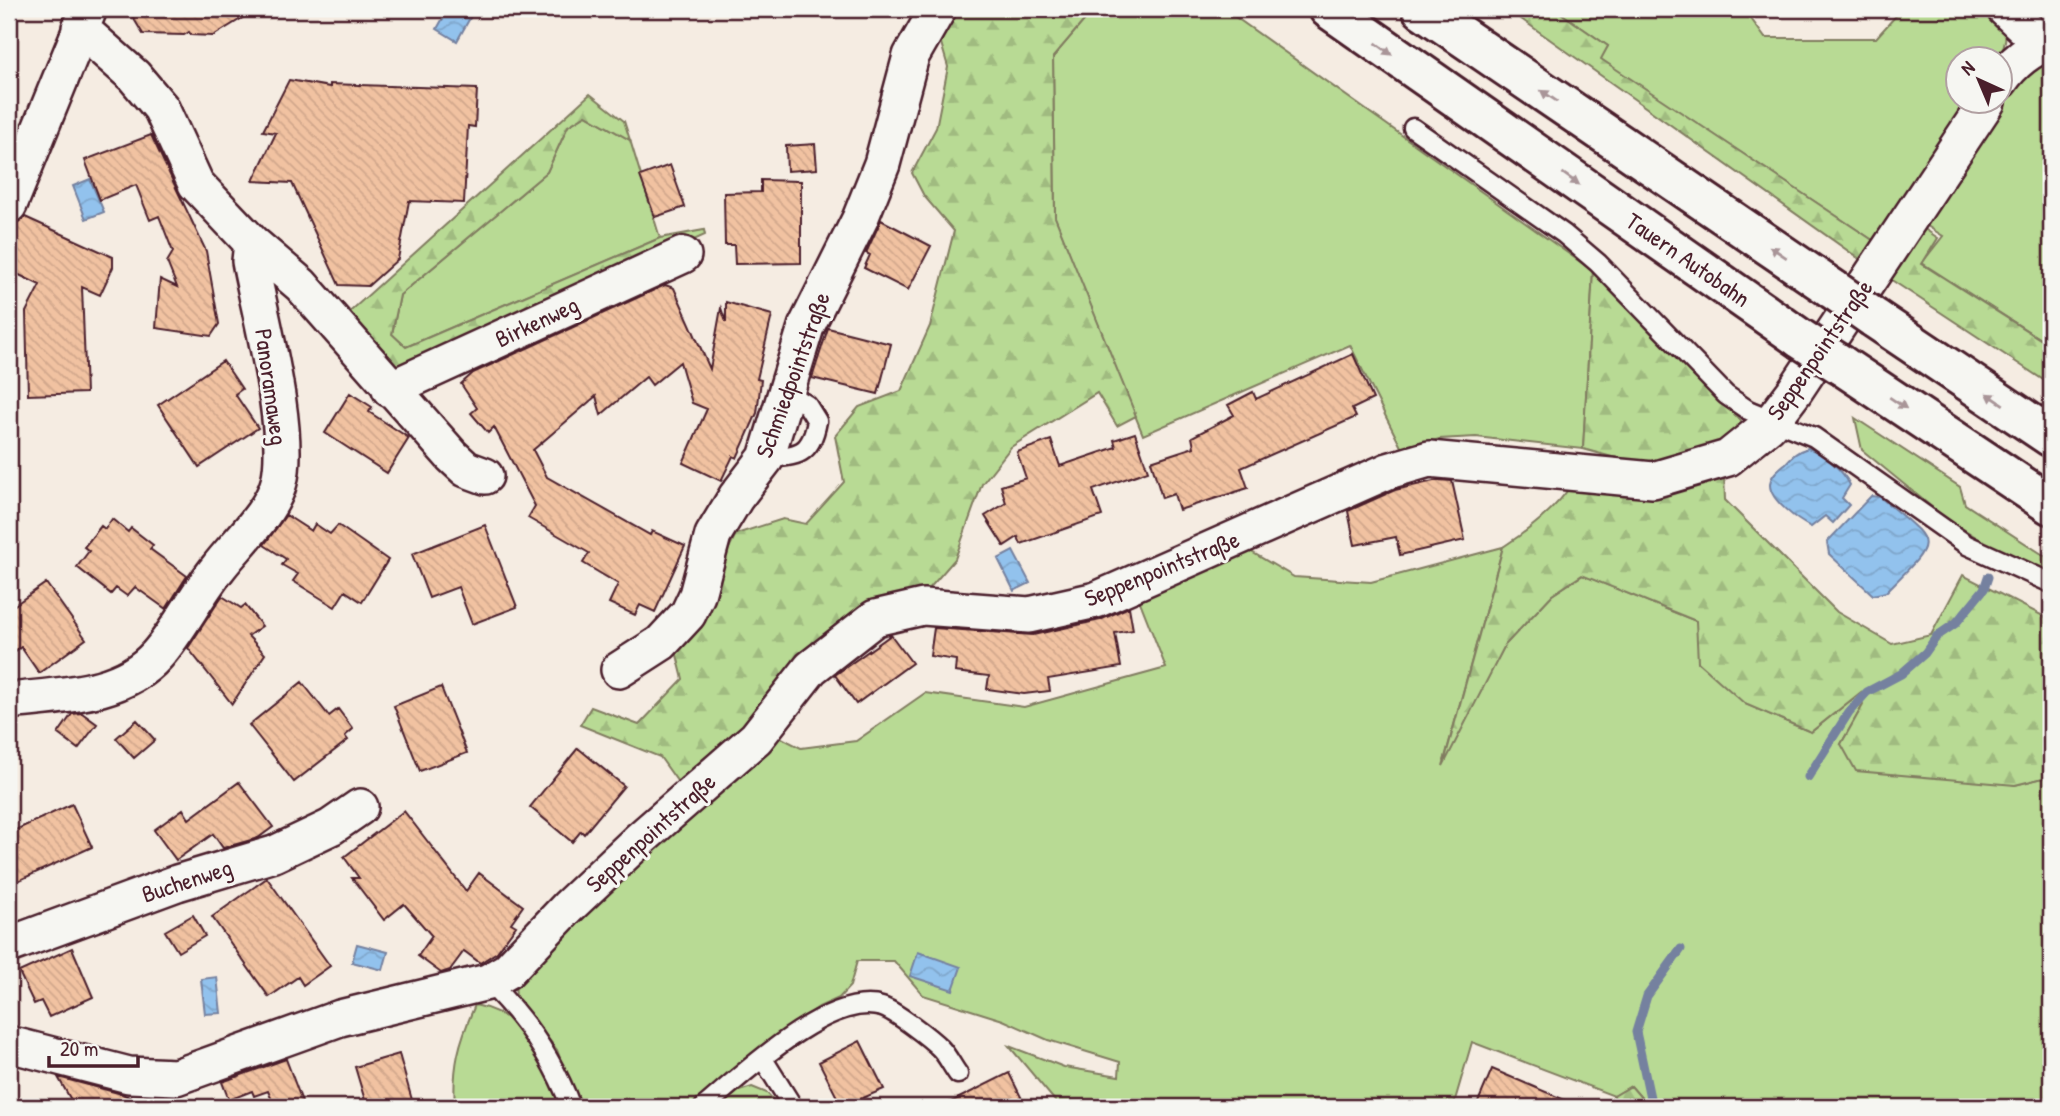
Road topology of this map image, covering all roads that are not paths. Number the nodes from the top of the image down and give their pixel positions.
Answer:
1 (938, 9) edge
2 (1329, 9) edge
3 (1422, 9) edge
4 (2005, 9) edge
5 (84, 18) edge
6 (2047, 45) edge
7 (2014, 65) edge
8 (1978, 116) edge
9 (1413, 128) dead end
10 (11, 190) edge
11 (252, 243) junction
12 (683, 255) dead end
13 (390, 389) junction
14 (1772, 420) junction
15 (2051, 436) edge
16 (485, 476) dead end
17 (2051, 505) edge
18 (2051, 583) edge
19 (619, 670) dead end
20 (9, 701) edge
21 (360, 807) dead end
22 (9, 945) edge
23 (488, 982) junction
24 (9, 1044) edge
25 (763, 1059) junction
26 (958, 1074) dead end
27 (571, 1107) edge
28 (704, 1107) edge
29 (793, 1107) edge

1 - 19 street, Schmiedpointstraße
2 -> 17 highway, Tauern Autobahn, bridge
15 -> 3 highway, bridge
4 - 6 street
5 - 10 street
5 - 11 street
6 - 7 street
8 - 14 street, Seppenpointstraße
9 - 14 lane
11 - 13 street
11 - 20 street, Panoramaweg
12 - 13 street, Birkenweg
13 - 16 street
14 - 18 lane
14 - 23 street, Seppenpointstraße
21 - 22 street, Buchenweg
23 - 24 street, Seppenpointstraße
23 - 27 lane
25 - 26 lane
25 - 28 lane
25 - 29 lane

